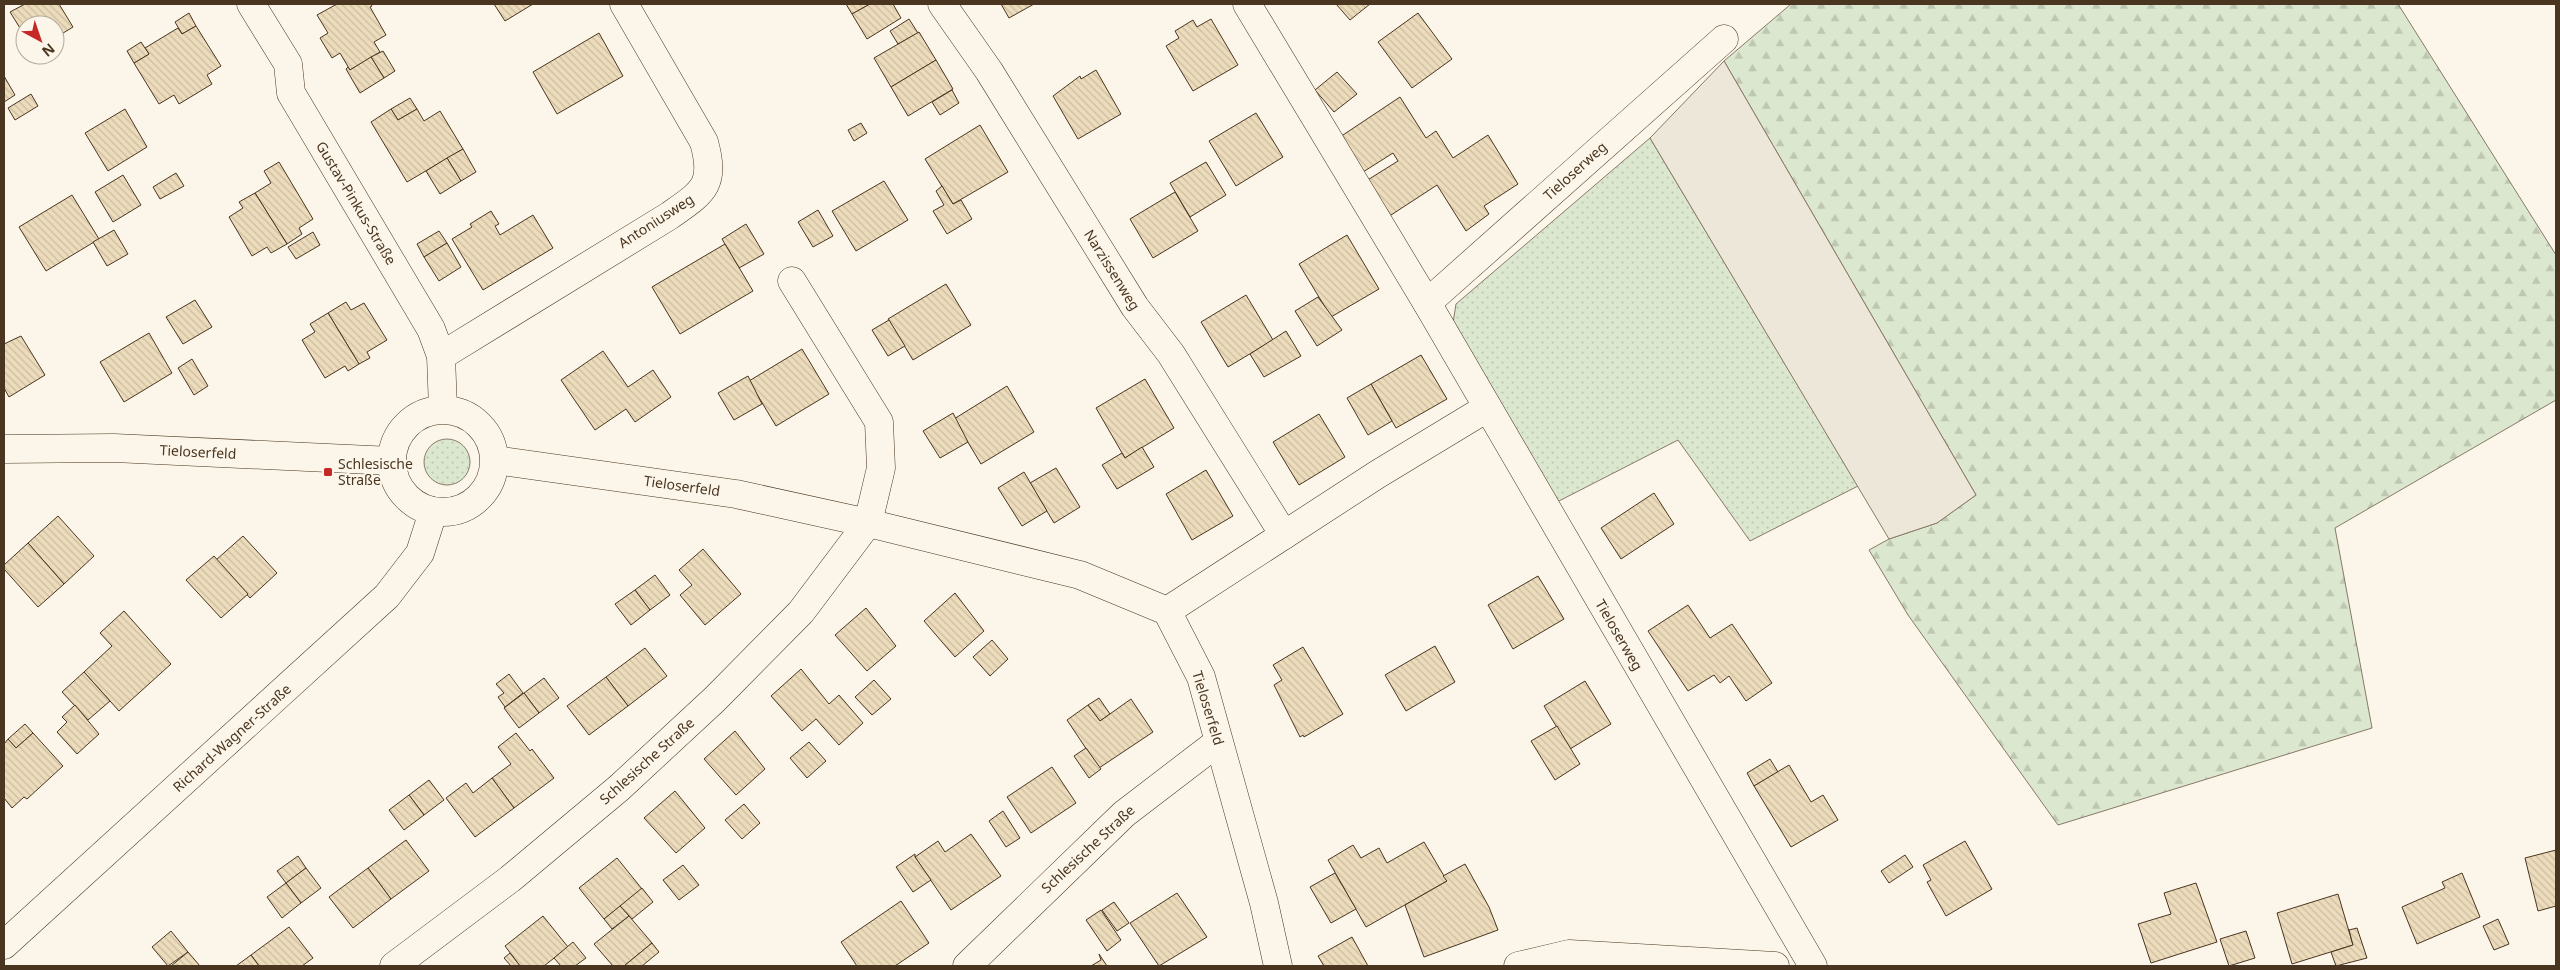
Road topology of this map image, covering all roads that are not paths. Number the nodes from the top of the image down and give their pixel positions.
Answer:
1 (251, 4) edge
2 (942, 4) edge
3 (1247, 4) edge
4 (634, 7) edge
5 (1724, 39) dead end
6 (792, 281) dead end
7 (1427, 303) junction
8 (441, 356) junction
9 (1487, 408) junction
10 (443, 409) junction
11 (4, 449) edge
12 (495, 460) junction
13 (392, 461) junction
14 (433, 512) junction
15 (868, 524) junction
16 (1284, 535) junction
17 (1167, 611) junction
18 (1218, 742) junction
19 (4, 945) edge
20 (394, 966) edge
21 (967, 966) edge
22 (1278, 966) edge
23 (1518, 966) edge
24 (1775, 966) edge
25 (1812, 966) edge

1 - 8 street, Gustav-Pinkus-Straße
2 - 16 street, Narzissenweg
3 - 7 street, Tieloserweg
4 - 8 street, Antoniusweg
5 - 7 street, Tieloserweg
6 - 15 street
7 - 9 street, Tieloserweg
8 - 10 street, Gustav-Pinkus-Straße
9 - 16 street
9 - 25 street, Tieloserweg
10 - 12 street
10 - 13 street
11 - 13 street, Tieloserfeld
12 - 14 street
12 - 15 street, Tieloserfeld
13 - 14 street
14 - 19 street, Richard-Wagner-Straße
15 - 17 street, Tieloserfeld
15 - 20 street, Schlesische Straße
16 - 17 street
17 - 18 street, Tieloserfeld
18 - 21 street, Schlesische Straße
18 - 22 street, Tieloserfeld
23 - 24 street

